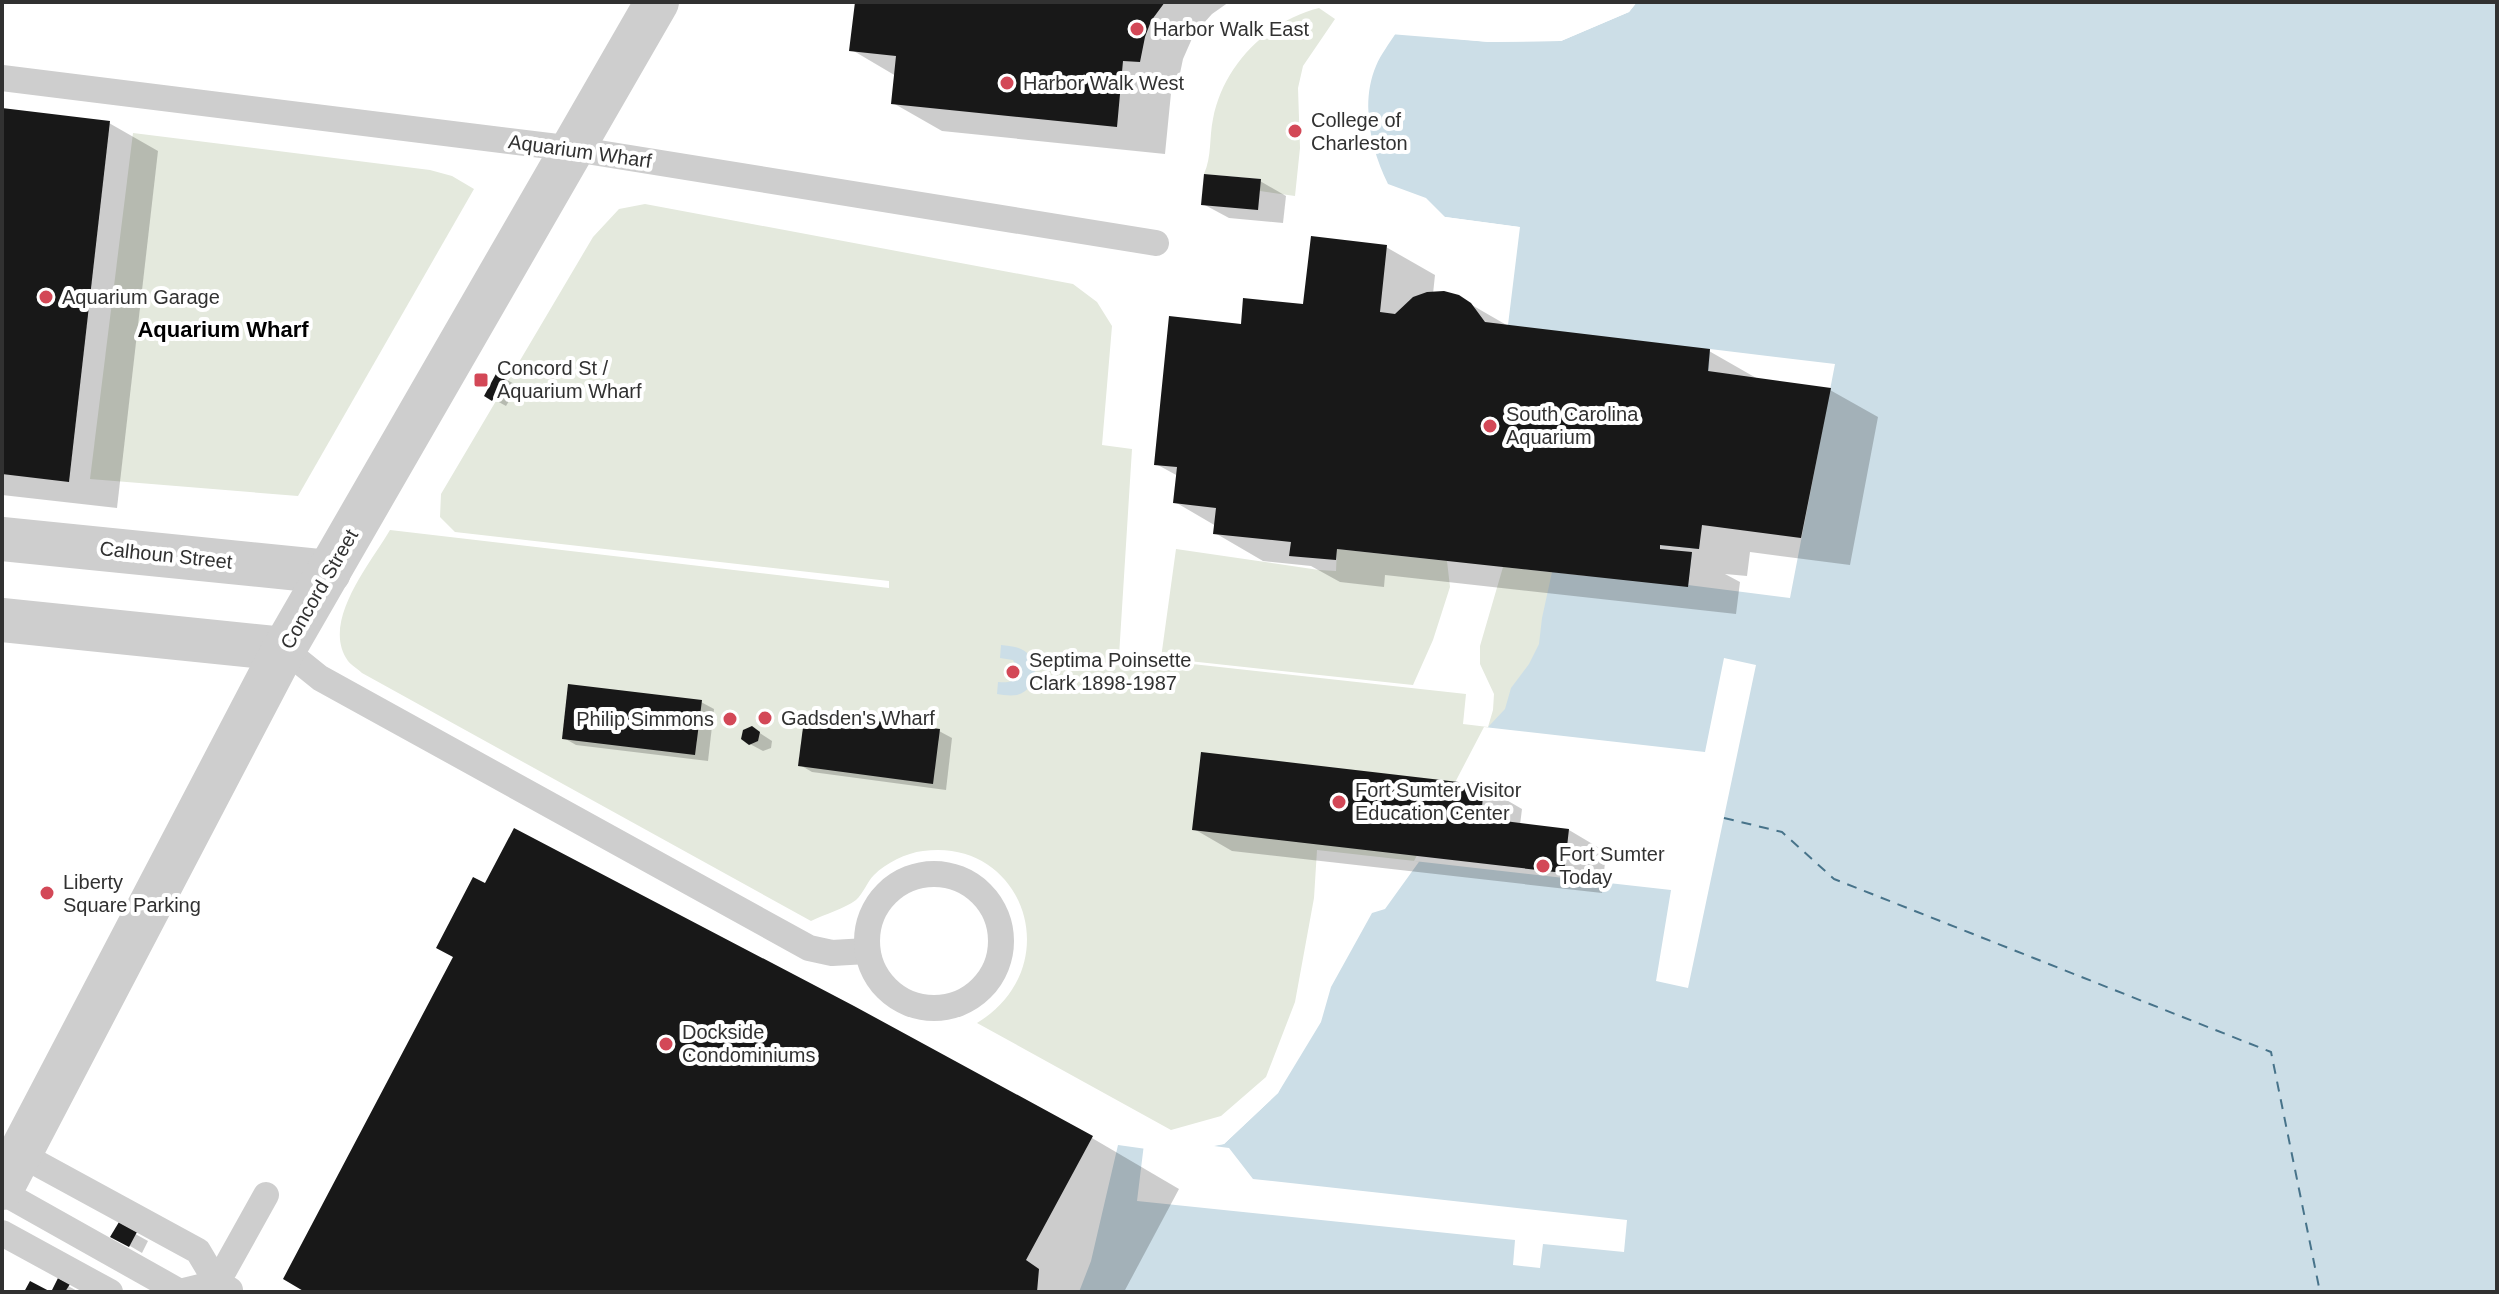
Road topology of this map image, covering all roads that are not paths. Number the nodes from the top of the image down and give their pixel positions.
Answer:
1 (657, 2) edge
2 (2, 78) edge
3 (574, 149) junction
4 (1156, 243) dead end
5 (2, 539) edge
6 (329, 572) junction
7 (2, 620) edge
8 (284, 649) junction
9 (867, 951) junction
10 (8, 1178) edge
11 (266, 1195) dead end
12 (2, 1233) edge
13 (225, 1288) edge
14 (110, 1292) edge

1 - 3 street, Concord Street
2 - 3 lane, Aquarium Wharf
3 - 4 lane, Aquarium Wharf
3 - 6 street, Concord Street
5 - 6 street, Calhoun Street
6 - 8 street, Concord Street
7 - 8 street
8 - 9 lane
8 - 10 street, Concord Street
9 - 9 lane
10 - 13 lane
10 - 13 lane
11 - 13 lane
12 - 14 lane

